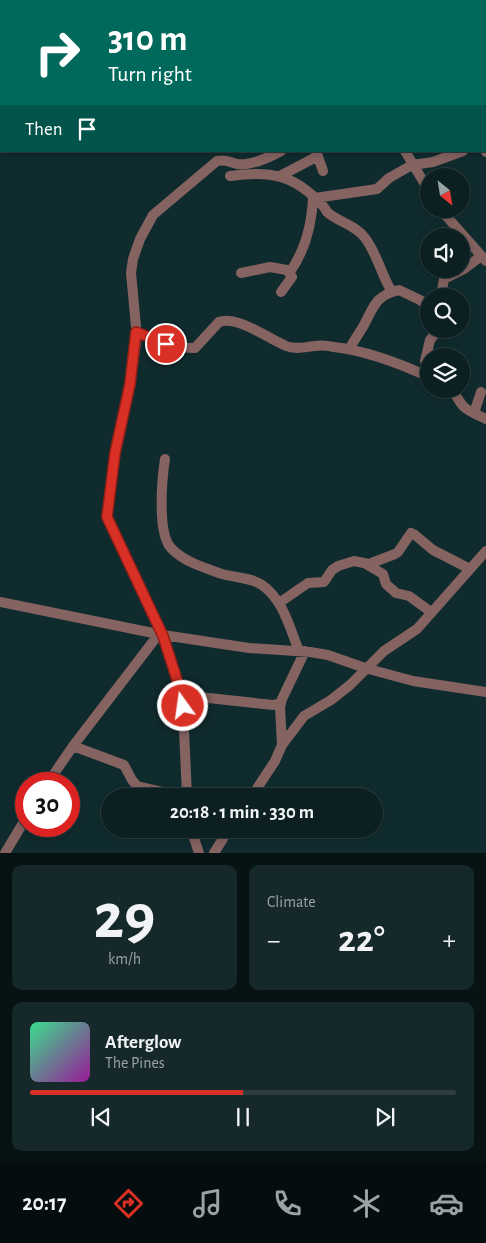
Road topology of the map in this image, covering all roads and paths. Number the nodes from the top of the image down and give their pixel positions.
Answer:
1 (278, 152) edge
2 (405, 152) edge
3 (460, 152) edge
4 (317, 154) edge
5 (412, 164) junction
6 (298, 166) junction
7 (323, 171) dead end
8 (230, 176) dead end
9 (280, 176) junction
10 (420, 177) edge
11 (301, 186) junction
12 (314, 197) junction
13 (448, 218) edge
14 (484, 258) edge
15 (290, 272) junction
16 (241, 273) dead end
17 (442, 288) edge
18 (281, 292) dead end
19 (392, 292) junction
20 (420, 300) edge
21 (136, 332) junction
22 (351, 346) dead end
23 (420, 373) edge
24 (481, 392) dead end
25 (459, 398) edge
26 (478, 414) edge
27 (165, 459) dead end
28 (486, 551) edge
29 (366, 564) junction
30 (470, 569) junction
31 (0, 602) edge
32 (280, 603) junction
33 (431, 612) junction
34 (160, 635) junction
35 (302, 651) junction
36 (365, 668) junction
37 (486, 692) edge
38 (181, 695) junction
39 (281, 703) junction
40 (282, 745) junction
41 (73, 746) junction
42 (56, 772) edge
43 (146, 788) edge
44 (187, 788) edge
45 (257, 788) edge
46 (15, 836) edge
47 (194, 838) edge
48 (223, 838) edge
49 (213, 852) edge
50 (5, 853) edge
51 (199, 853) edge

1 - 21 street
2 - 5 street
3 - 5 street
4 - 6 street
4 - 7 street
5 - 10 street
5 - 12 street
6 - 9 street
6 - 11 street
8 - 9 street
9 - 11 street
11 - 12 street
12 - 15 street
12 - 19 street
13 - 14 street
14 - 17 street
15 - 16 street
15 - 18 street
19 - 20 street
19 - 22 street
21 - 23 street
21 - 34 street
24 - 26 street
25 - 26 street
27 - 32 street
28 - 30 street
29 - 30 street
29 - 32 street
29 - 33 street
30 - 33 street
31 - 34 street
32 - 35 street
33 - 36 street
34 - 35 street
34 - 38 street
34 - 41 street
35 - 36 street
35 - 39 street
36 - 37 street
36 - 40 street
38 - 39 street
38 - 44 street
39 - 40 street
40 - 45 street
41 - 42 street
41 - 43 street
46 - 50 street
47 - 51 street
48 - 49 street

